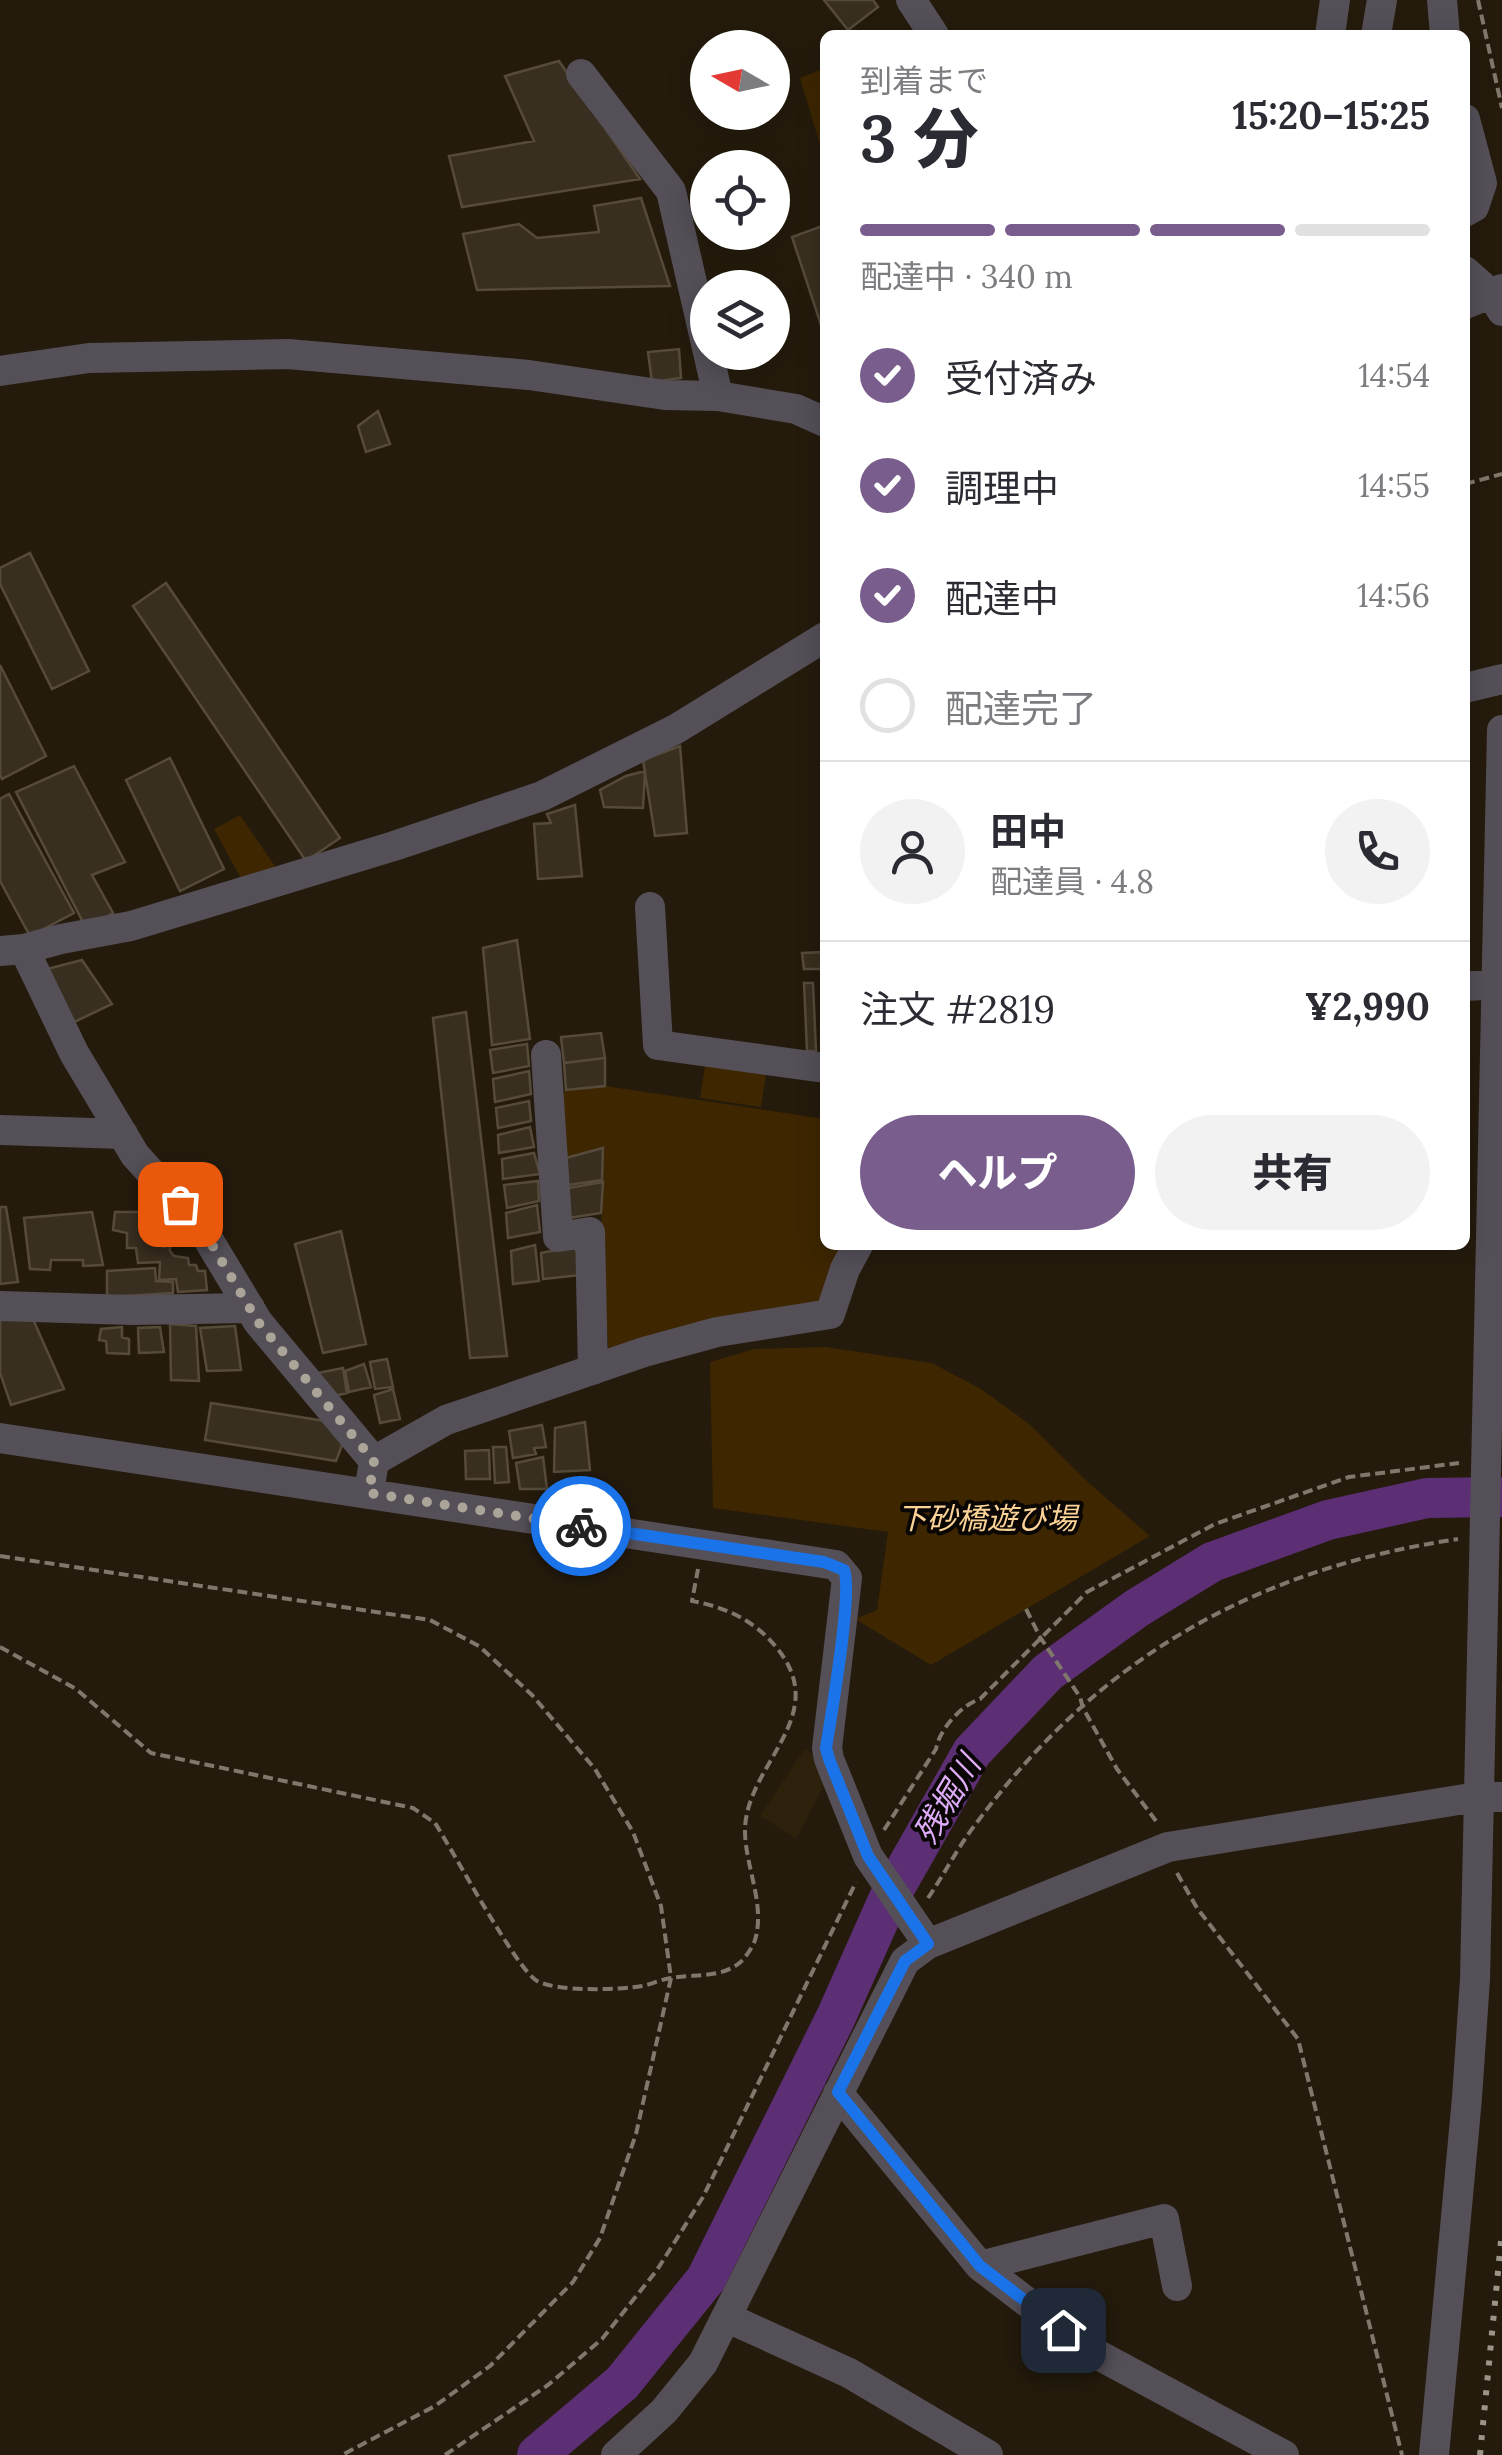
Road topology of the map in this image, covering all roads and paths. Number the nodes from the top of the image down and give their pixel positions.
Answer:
1 (911, 0) edge
2 (1335, 0) edge
3 (1382, 0) edge
4 (1442, 0) edge
5 (1478, 0) edge
6 (931, 30) edge
7 (1331, 30) edge
8 (1377, 30) edge
9 (1445, 30) edge
10 (581, 74) dead end
11 (1502, 108) edge
12 (1470, 137) edge
13 (1470, 209) edge
14 (1470, 276) edge
15 (1490, 300) edge
16 (0, 371) edge
17 (718, 396) junction
18 (820, 420) edge
19 (1502, 474) edge
20 (1470, 483) edge
21 (820, 641) edge
22 (1502, 678) edge
23 (1470, 687) edge
24 (1502, 730) edge
25 (650, 907) dead end
26 (12, 950) edge
27 (1499, 984) edge
28 (1470, 986) edge
29 (546, 1055) dead end
30 (820, 1067) edge
31 (0, 1130) edge
32 (123, 1134) junction
33 (855, 1250) edge
34 (0, 1306) edge
35 (250, 1308) junction
36 (593, 1370) junction
37 (0, 1438) edge
38 (374, 1461) junction
39 (1478, 1468) junction
40 (369, 1493) junction
41 (1477, 1535) junction
42 (0, 1556) edge
43 (695, 1585) dead end
44 (1026, 1609) dead end
45 (1040, 1637) junction
46 (0, 1647) edge
47 (1082, 1708) junction
48 (1490, 1797) edge
49 (1162, 1828) dead end
50 (872, 1859) junction
51 (1170, 1860) dead end
52 (921, 1923) junction
53 (671, 1978) junction
54 (838, 2092) junction
55 (980, 2266) junction
56 (1177, 2286) dead end
57 (728, 2318) junction
58 (342, 2455) edge
59 (445, 2455) edge
60 (616, 2455) edge
61 (988, 2455) edge
62 (1284, 2455) edge
63 (1402, 2455) edge
64 (1434, 2455) edge

1 - 6 street
2 - 7 street
3 - 8 street
4 - 9 street
5 - 11 path
10 - 17 street
12 - 13 street
14 - 15 street
16 - 17 street
17 - 18 street
19 - 20 path
21 - 26 street
22 - 23 street
24 - 27 street
25 - 30 street
26 - 32 street
27 - 28 street
27 - 39 street
29 - 36 street
31 - 32 street
32 - 35 street
33 - 36 street
34 - 35 street
35 - 38 street
36 - 38 street
37 - 40 street
38 - 40 street
39 - 41 street
39 - 45 path
40 - 50 street
41 - 47 path
41 - 48 street
42 - 53 path
43 - 53 path
44 - 45 path
45 - 47 path
45 - 50 path
46 - 53 path
47 - 49 path
47 - 52 path
48 - 52 street
48 - 64 street
50 - 52 street
50 - 59 path
51 - 63 path
52 - 54 street
53 - 58 path
54 - 55 street
54 - 57 street
55 - 56 street
55 - 62 street
57 - 60 street
57 - 61 street

